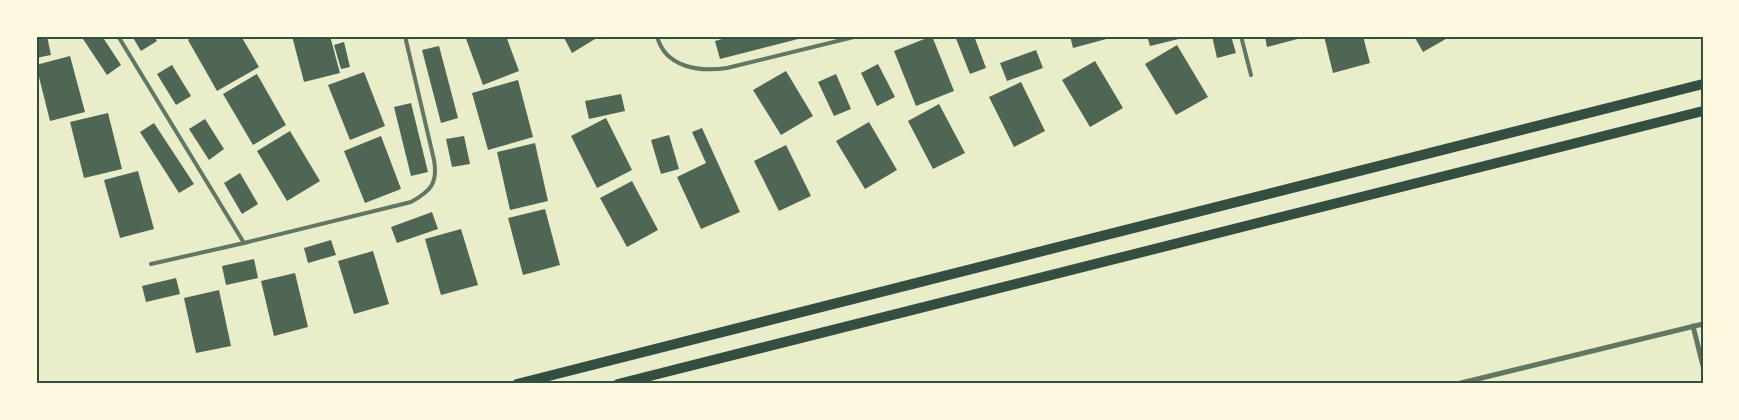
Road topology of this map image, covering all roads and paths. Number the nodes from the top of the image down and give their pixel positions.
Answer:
1 (118, 36) edge
2 (405, 36) edge
3 (657, 36) edge
4 (858, 36) edge
5 (1241, 36) edge
6 (1251, 75) dead end
7 (1703, 84) edge
8 (1703, 111) edge
9 (244, 242) junction
10 (151, 264) dead end
11 (1703, 324) edge
12 (1693, 326) junction
13 (1703, 366) edge
14 (517, 384) edge
15 (618, 384) edge
16 (1457, 384) edge

1 - 9 lane
2 - 9 lane
3 - 4 lane
5 - 6 lane
7 - 14 main road
8 - 15 main road
9 - 10 lane
11 - 12 street
12 - 13 street
12 - 16 street

